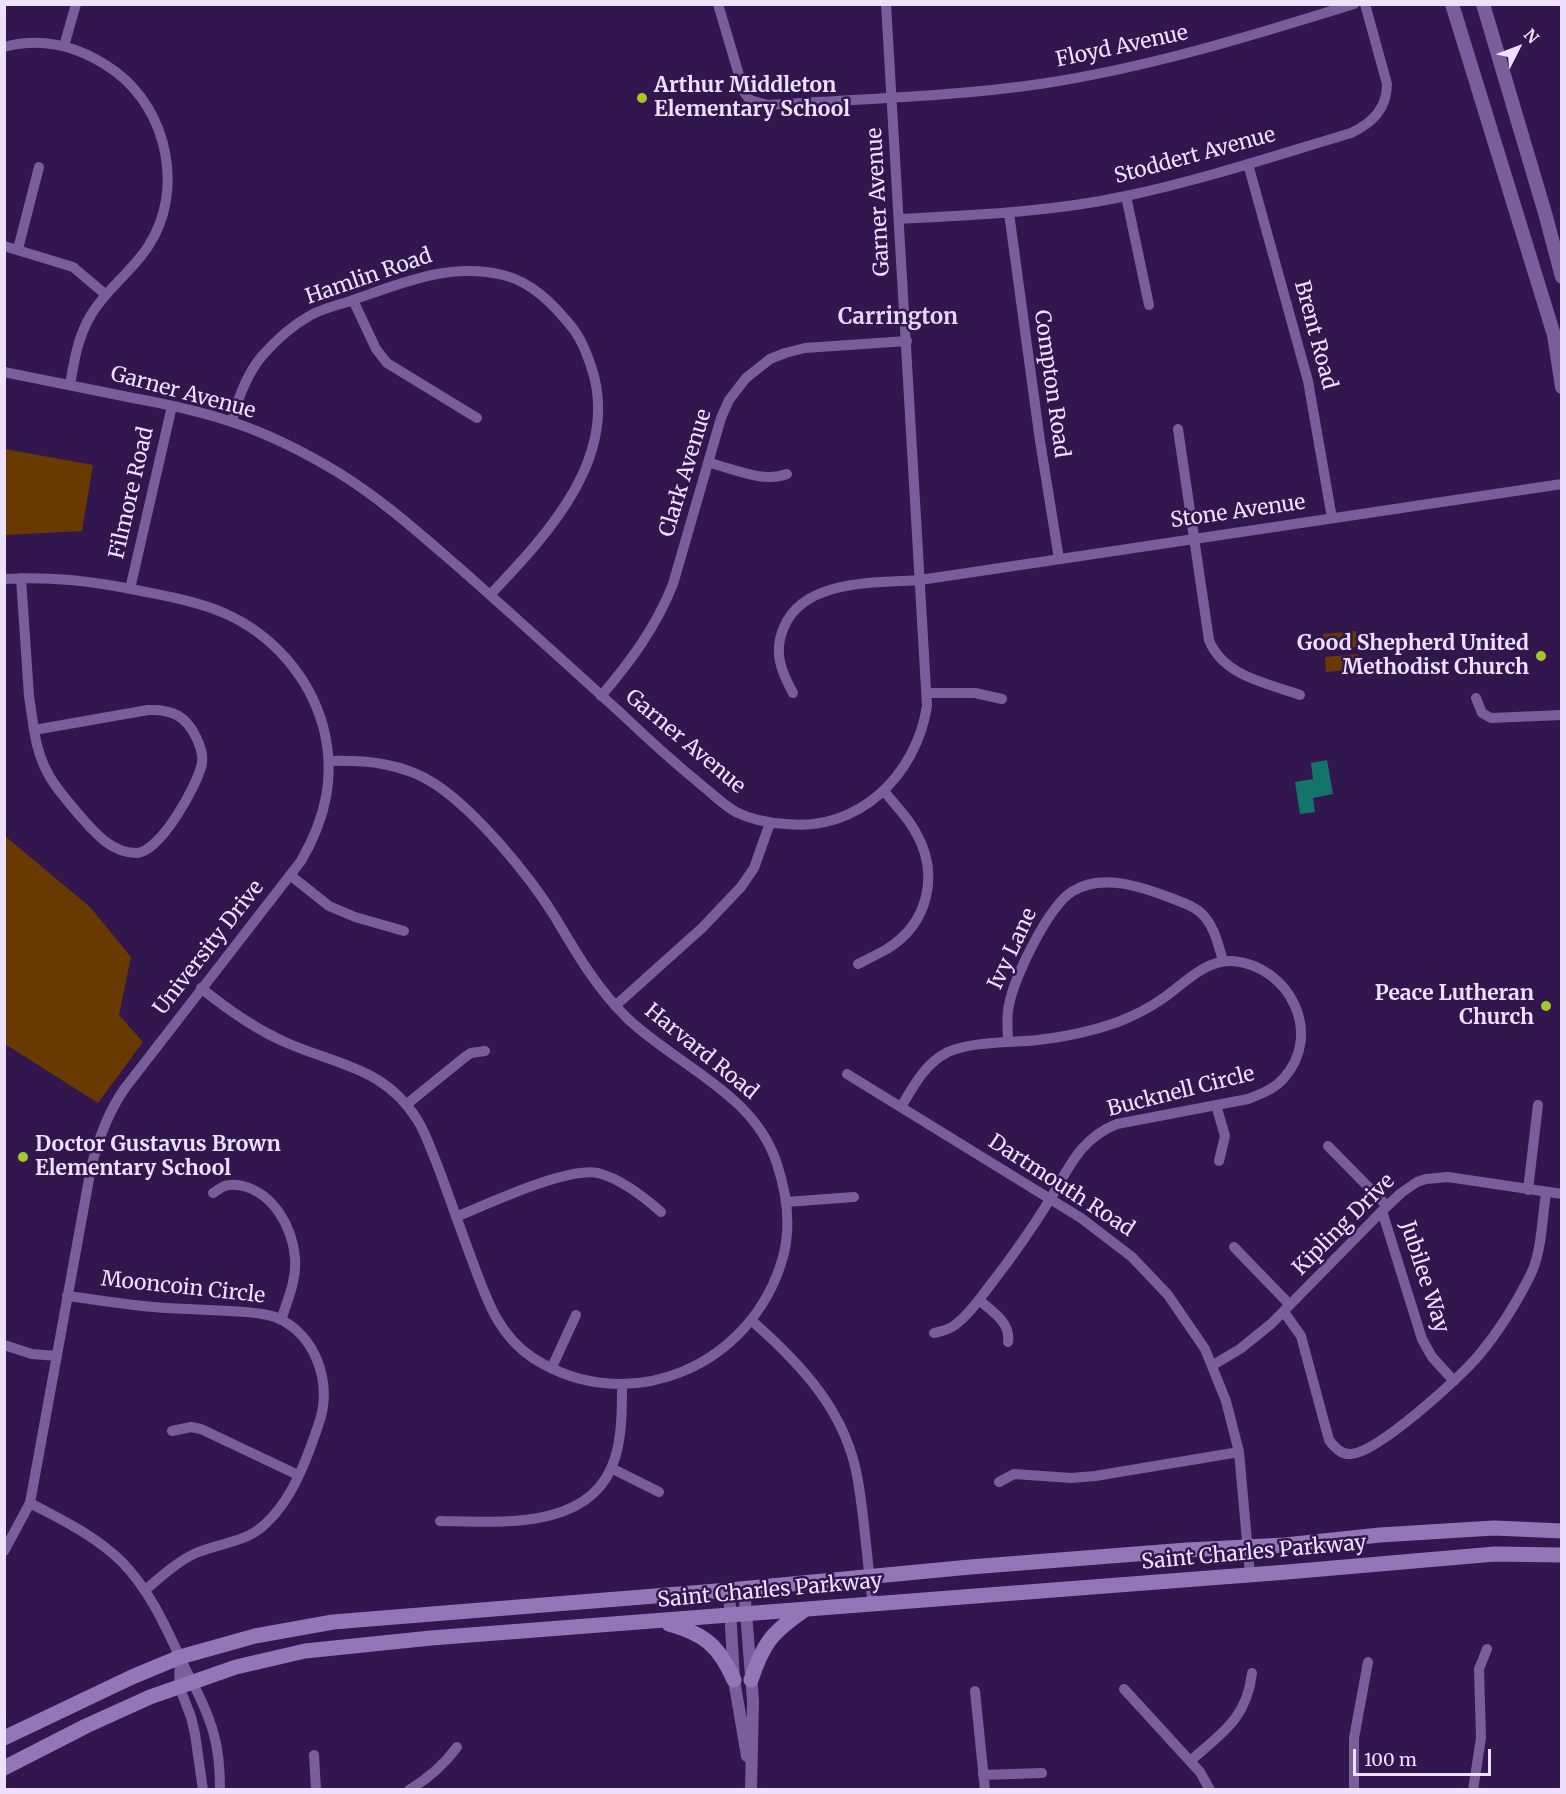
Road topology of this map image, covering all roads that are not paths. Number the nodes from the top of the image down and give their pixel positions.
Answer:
1 (76, 4) edge
2 (718, 4) edge
3 (886, 4) edge
4 (1354, 4) edge
5 (1365, 4) edge
6 (1452, 4) edge
7 (1483, 4) edge
8 (64, 46) junction
9 (4, 47) edge
10 (893, 98) junction
11 (1248, 164) junction
12 (39, 167) dead end
13 (1126, 196) junction
14 (1008, 213) junction
15 (899, 219) junction
16 (4, 246) edge
17 (18, 249) junction
18 (1562, 277) edge
19 (105, 294) junction
20 (353, 300) junction
21 (1149, 305) dead end
22 (907, 341) junction
23 (4, 372) edge
24 (70, 385) junction
25 (1562, 387) edge
26 (172, 406) junction
27 (477, 418) dead end
28 (231, 422) junction
29 (1178, 429) dead end
30 (710, 463) junction
31 (787, 474) dead end
32 (1562, 484) edge
33 (1332, 518) junction
34 (1194, 538) junction
35 (1059, 559) junction
36 (21, 578) junction
37 (4, 579) edge
38 (920, 580) junction
39 (129, 589) junction
40 (490, 595) junction
41 (793, 693) dead end
42 (927, 693) junction
43 (1300, 695) dead end
44 (601, 696) junction
45 (1476, 698) dead end
46 (1002, 699) dead end
47 (1562, 716) edge
48 (34, 730) junction
49 (329, 762) junction
50 (884, 791) junction
51 (770, 823) junction
52 (290, 875) junction
53 (404, 931) dead end
54 (1223, 962) junction
55 (858, 964) dead end
56 (201, 988) junction
57 (615, 1006) junction
58 (1008, 1042) junction
59 (485, 1051) dead end
60 (848, 1074) dead end
61 (407, 1104) junction
62 (1538, 1105) dead end
63 (1216, 1106) junction
64 (901, 1107) junction
65 (1328, 1146) dead end
66 (1220, 1161) dead end
67 (1528, 1190) junction
68 (213, 1193) dead end
69 (1546, 1193) junction
70 (1562, 1194) edge
71 (854, 1197) dead end
72 (1050, 1200) junction
73 (786, 1202) junction
74 (1384, 1208) junction
75 (661, 1212) dead end
76 (456, 1217) junction
77 (1234, 1247) dead end
78 (67, 1296) junction
79 (979, 1300) junction
80 (1287, 1309) junction
81 (576, 1315) dead end
82 (281, 1320) junction
83 (751, 1320) junction
84 (934, 1333) dead end
85 (1008, 1342) dead end
86 (4, 1345) edge
87 (57, 1356) junction
88 (1213, 1365) junction
89 (552, 1367) junction
90 (1454, 1381) junction
91 (622, 1386) junction
92 (172, 1431) dead end
93 (1239, 1452) junction
94 (611, 1468) junction
95 (298, 1475) junction
96 (999, 1482) dead end
97 (659, 1492) dead end
98 (30, 1503) junction
99 (440, 1521) dead end
100 (1559, 1530) edge
101 (1248, 1546) junction
102 (4, 1551) edge
103 (1562, 1555) edge
104 (1250, 1574) junction
105 (869, 1576) junction
106 (736, 1589) junction
107 (145, 1590) junction
108 (873, 1604) junction
109 (805, 1609) junction
110 (746, 1614) junction
111 (730, 1615) junction
112 (660, 1621) junction
113 (1487, 1649) dead end
114 (180, 1657) junction
115 (1368, 1662) dead end
116 (1252, 1673) dead end
117 (734, 1680) junction
118 (751, 1680) junction
119 (185, 1683) junction
120 (1125, 1689) dead end
121 (975, 1690) dead end
122 (4, 1738) edge
123 (457, 1747) dead end
124 (314, 1755) dead end
125 (1190, 1761) junction
126 (4, 1768) edge
127 (1042, 1773) dead end
128 (983, 1775) junction
129 (203, 1790) edge
130 (220, 1790) edge
131 (316, 1790) edge
132 (409, 1790) edge
133 (751, 1790) edge
134 (985, 1790) edge
135 (1210, 1790) edge
136 (1354, 1790) edge
137 (1473, 1790) edge

1 - 8 street
2 - 10 street, Floyd Avenue
3 - 10 street, Garner Avenue
4 - 10 street, Floyd Avenue
5 - 11 street, Stoddert Avenue
6 - 25 main road
7 - 18 main road
8 - 9 street
8 - 19 street
10 - 15 street, Garner Avenue
11 - 13 street, Stoddert Avenue
11 - 33 street, Brent Road
12 - 17 street
13 - 14 street, Stoddert Avenue
13 - 21 street
14 - 15 street, Stoddert Avenue
14 - 35 street, Compton Road
15 - 22 street, Garner Avenue
16 - 17 street
17 - 19 street
19 - 24 street
20 - 27 street
20 - 28 street, Hamlin Road
20 - 40 street, Hamlin Road
22 - 30 street, Clark Avenue
22 - 38 street, Garner Avenue
23 - 24 street, Garner Avenue
24 - 26 street, Garner Avenue
26 - 28 street, Garner Avenue
26 - 39 street, Filmore Road
28 - 40 street, Garner Avenue
29 - 34 street
30 - 31 street
30 - 44 street, Clark Avenue
32 - 33 street, Stone Avenue
33 - 34 street, Stone Avenue
34 - 35 street, Stone Avenue
34 - 43 street
35 - 38 street, Stone Avenue
36 - 37 street, University Drive
36 - 39 street, University Drive
36 - 48 street
38 - 41 street, Stone Avenue
38 - 42 street, Garner Avenue
39 - 49 street, University Drive
40 - 44 street, Garner Avenue
42 - 46 street
42 - 50 street, Garner Avenue
44 - 51 street, Garner Avenue
45 - 47 street
48 - 48 street
49 - 52 street, University Drive
49 - 57 street, Harvard Road
50 - 51 street, Garner Avenue
50 - 55 street
51 - 57 street
52 - 53 street
52 - 56 street, University Drive
54 - 58 street
54 - 58 street, Ivy Lane
54 - 63 street, Bucknell Circle
56 - 61 street, Harvard Road
56 - 78 street, University Drive
57 - 73 street, Harvard Road
58 - 64 street
59 - 61 street
60 - 64 street, Dartmouth Road
61 - 76 street, Harvard Road
62 - 67 street
63 - 66 street
63 - 72 street, Bucknell Circle
64 - 72 street, Dartmouth Road
65 - 74 street
67 - 69 street, Kipling Drive
67 - 74 street, Kipling Drive
68 - 82 street
69 - 70 street, Kipling Drive
69 - 90 street
71 - 73 street
72 - 79 street, Bucknell Circle
72 - 88 street, Dartmouth Road
73 - 83 street, Harvard Road
74 - 80 street, Kipling Drive
74 - 90 street, Jubilee Way
75 - 76 street
76 - 89 street, Harvard Road
77 - 80 street
78 - 82 street, Mooncoin Circle
78 - 87 street, University Drive
79 - 84 street, Bucknell Circle
79 - 85 street
80 - 88 street, Kipling Drive
80 - 90 street
81 - 89 street
82 - 95 street, Mooncoin Circle
83 - 91 street, Harvard Road
83 - 105 street
86 - 87 street
87 - 98 street, University Drive
88 - 93 street, Dartmouth Road
89 - 91 street, Harvard Road
91 - 94 street
92 - 95 street
93 - 96 street
93 - 101 street, Dartmouth Road
94 - 97 street
94 - 99 street
95 - 107 street, Mooncoin Circle
98 - 102 street, University Drive
98 - 107 street
100 - 101 main road, Saint Charles Parkway
101 - 104 street, Dartmouth Road
101 - 105 main road, Saint Charles Parkway
103 - 104 main road, Saint Charles Parkway
104 - 108 main road, Saint Charles Parkway
105 - 106 main road, Saint Charles Parkway
105 - 108 street
106 - 110 street
106 - 111 street
106 - 114 main road, Saint Charles Parkway
107 - 114 street
108 - 109 main road, Saint Charles Parkway
109 - 110 main road, Saint Charles Parkway
109 - 118 main road
110 - 111 main road, Saint Charles Parkway
110 - 118 street
111 - 112 main road, Saint Charles Parkway
111 - 117 street
112 - 117 main road
112 - 119 main road, Saint Charles Parkway
113 - 137 street
114 - 119 street
114 - 122 main road, Saint Charles Parkway
115 - 136 street
116 - 125 street
117 - 133 street
118 - 133 street
119 - 126 main road, Saint Charles Parkway
119 - 129 street
119 - 130 street
120 - 125 street
121 - 128 street
123 - 132 street
124 - 131 street
125 - 135 street
127 - 128 street
128 - 134 street

